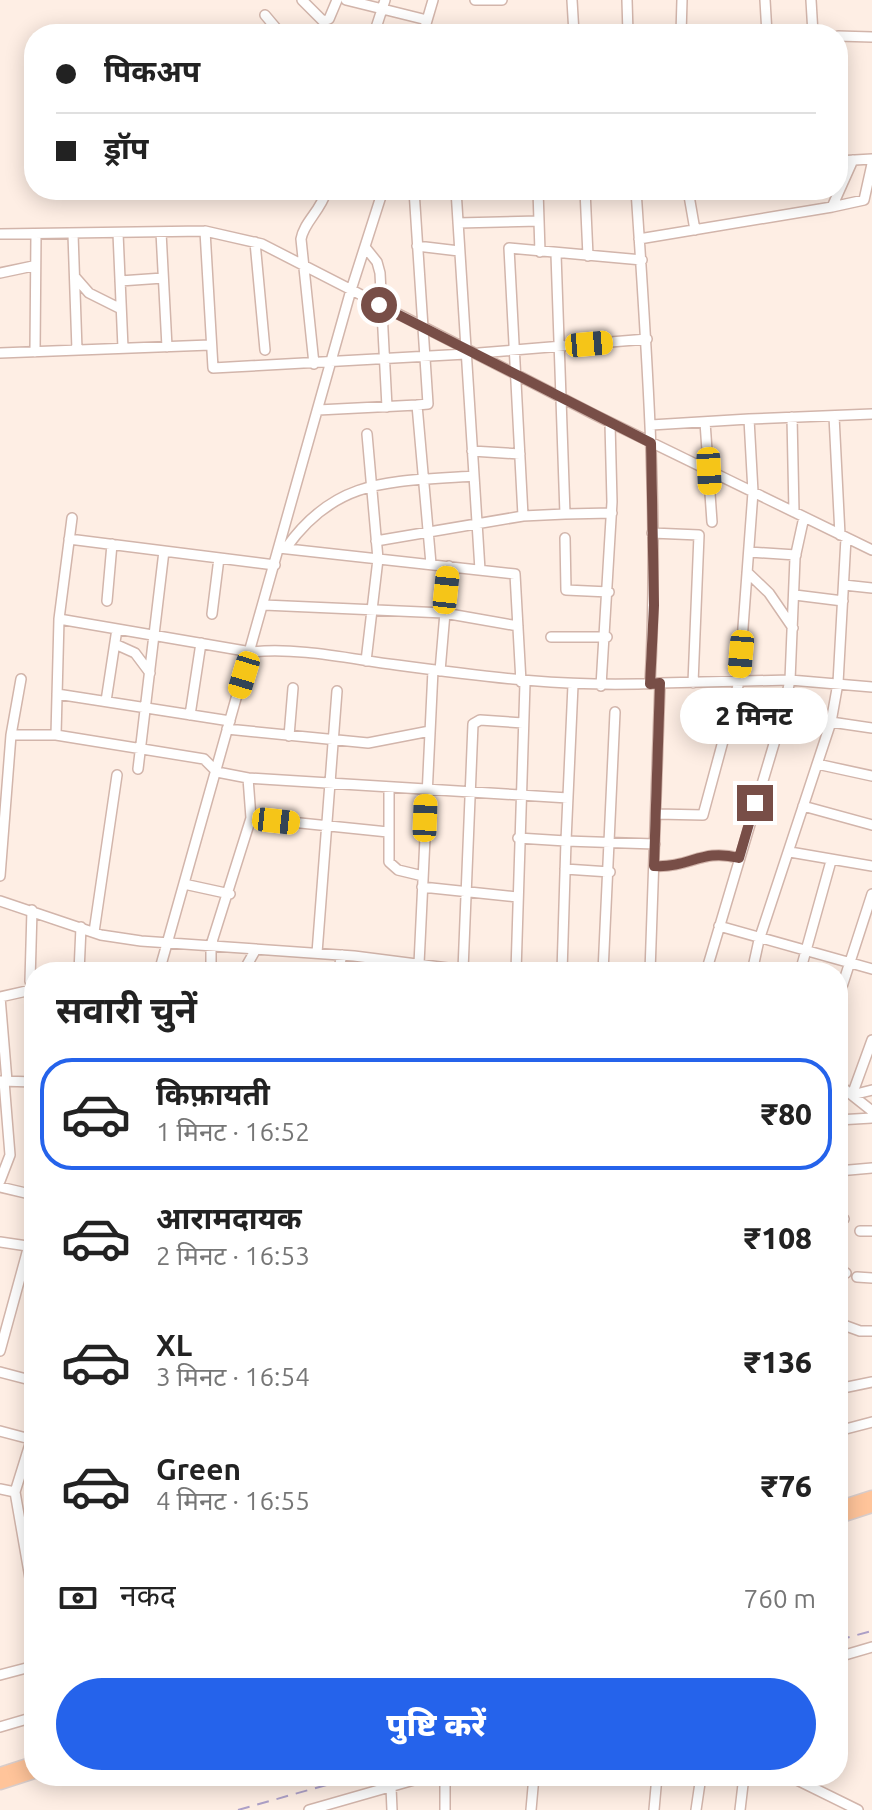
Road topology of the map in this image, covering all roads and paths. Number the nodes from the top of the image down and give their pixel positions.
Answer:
1 (302, 0) edge
2 (337, 0) edge
3 (346, 0) edge
4 (433, 0) edge
5 (475, 0) edge
6 (502, 0) edge
7 (572, 0) edge
8 (627, 0) edge
9 (682, 0) edge
10 (765, 0) edge
11 (811, 0) edge
12 (384, 5) edge
13 (265, 15) dead end
14 (427, 20) junction
15 (273, 24) edge
16 (377, 24) edge
17 (426, 24) edge
18 (573, 24) edge
19 (628, 24) edge
20 (681, 24) edge
21 (766, 24) edge
22 (812, 24) edge
23 (848, 36) edge
24 (872, 37) edge
25 (848, 160) edge
26 (853, 160) junction
27 (872, 162) edge
28 (848, 171) edge
29 (323, 200) edge
30 (380, 200) edge
31 (415, 200) edge
32 (457, 200) edge
33 (538, 200) edge
34 (585, 200) edge
35 (637, 200) edge
36 (690, 200) edge
37 (835, 200) edge
38 (832, 207) junction
39 (539, 221) junction
40 (458, 223) junction
41 (695, 230) junction
42 (205, 231) junction
43 (161, 232) junction
44 (118, 233) junction
45 (0, 234) edge
46 (36, 234) junction
47 (73, 234) junction
48 (639, 239) junction
49 (255, 242) junction
50 (417, 246) junction
51 (365, 247) junction
52 (459, 251) junction
53 (540, 252) junction
54 (556, 254) junction
55 (588, 256) junction
56 (642, 260) junction
57 (303, 265) junction
58 (33, 266) junction
59 (0, 273) edge
60 (74, 276) junction
61 (163, 278) junction
62 (120, 281) junction
63 (351, 290) junction
64 (379, 305) junction
65 (121, 309) junction
66 (423, 327) junction
67 (647, 339) junction
68 (210, 345) junction
69 (561, 346) junction
70 (167, 347) junction
71 (123, 348) junction
72 (77, 350) junction
73 (265, 350) dead end
74 (515, 350) junction
75 (35, 352) junction
76 (469, 352) junction
77 (0, 353) edge
78 (425, 357) junction
79 (384, 359) junction
80 (331, 363) junction
81 (314, 364) junction
82 (516, 374) junction
83 (563, 398) junction
84 (417, 405) junction
85 (387, 407) junction
86 (318, 410) junction
87 (872, 414) edge
88 (834, 416) junction
89 (792, 417) junction
90 (749, 419) junction
91 (705, 422) junction
92 (610, 423) junction
93 (651, 425) junction
94 (367, 434) dead end
95 (651, 443) junction
96 (472, 451) junction
97 (520, 454) junction
98 (709, 471) junction
99 (474, 476) junction
100 (424, 480) junction
101 (371, 484) junction
102 (753, 492) junction
103 (612, 513) junction
104 (565, 514) junction
105 (799, 515) junction
106 (523, 516) junction
107 (72, 518) dead end
108 (477, 522) junction
109 (712, 522) dead end
110 (428, 532) junction
111 (652, 533) junction
112 (843, 536) junction
113 (565, 538) dead end
114 (69, 539) junction
115 (376, 541) junction
116 (112, 544) junction
117 (282, 548) junction
118 (872, 550) edge
119 (164, 551) junction
120 (749, 552) junction
121 (796, 555) junction
122 (219, 558) junction
123 (378, 559) junction
124 (431, 564) junction
125 (275, 565) junction
126 (449, 566) junction
127 (480, 570) junction
128 (747, 572) junction
129 (844, 585) junction
130 (872, 588) edge
131 (609, 592) junction
132 (795, 595) junction
133 (107, 601) dead end
134 (843, 601) junction
135 (264, 605) junction
136 (372, 611) junction
137 (444, 613) junction
138 (212, 614) dead end
139 (59, 619) junction
140 (518, 626) junction
141 (793, 628) junction
142 (117, 629) junction
143 (155, 635) junction
144 (551, 637) dead end
145 (607, 637) junction
146 (201, 643) junction
147 (115, 644) junction
148 (251, 652) junction
149 (366, 661) junction
150 (436, 670) junction
151 (150, 673) junction
152 (21, 679) dead end
153 (790, 680) junction
154 (523, 682) junction
155 (739, 682) junction
156 (655, 683) junction
157 (693, 683) junction
158 (838, 683) junction
159 (573, 685) junction
160 (601, 686) junction
161 (872, 687) edge
162 (293, 688) dead end
163 (337, 691) dead end
164 (57, 694) junction
165 (106, 701) junction
166 (146, 708) junction
167 (615, 712) dead end
168 (190, 715) junction
169 (831, 722) junction
170 (523, 723) junction
171 (228, 725) junction
172 (872, 728) edge
173 (430, 731) junction
174 (11, 735) junction
175 (56, 735) junction
176 (289, 736) junction
177 (334, 741) junction
178 (141, 749) junction
179 (817, 764) junction
180 (138, 769) dead end
181 (217, 772) junction
182 (117, 775) dead end
183 (872, 776) edge
184 (248, 778) junction
185 (330, 783) junction
186 (389, 787) junction
187 (426, 789) junction
188 (470, 792) junction
189 (520, 795) junction
190 (568, 798) junction
191 (803, 806) junction
192 (657, 814) junction
193 (251, 818) junction
194 (872, 825) edge
195 (327, 826) junction
196 (388, 832) junction
197 (518, 838) junction
198 (566, 841) junction
199 (611, 843) junction
200 (655, 844) junction
201 (790, 852) junction
202 (739, 858) junction
203 (831, 861) junction
204 (654, 866) junction
205 (872, 866) edge
206 (565, 869) junction
207 (610, 872) junction
208 (0, 876) edge
209 (423, 882) junction
210 (184, 884) junction
211 (467, 893) junction
212 (230, 894) junction
213 (872, 894) edge
214 (517, 897) junction
215 (0, 901) edge
216 (32, 910) junction
217 (719, 926) junction
218 (81, 927) junction
219 (94, 932) junction
220 (761, 938) junction
221 (167, 942) junction
222 (211, 945) junction
223 (256, 949) junction
224 (317, 953) junction
225 (807, 953) junction
226 (342, 955) junction
227 (380, 959) junction
228 (33, 962) edge
229 (79, 962) edge
230 (162, 962) edge
231 (211, 962) edge
232 (249, 962) edge
233 (340, 962) edge
234 (380, 962) edge
235 (403, 962) edge
236 (419, 962) edge
237 (469, 962) edge
238 (516, 962) edge
239 (562, 962) edge
240 (604, 962) edge
241 (650, 962) edge
242 (709, 962) edge
243 (755, 962) edge
244 (804, 962) edge
245 (845, 962) edge
246 (849, 963) junction
247 (848, 966) edge
248 (872, 969) edge
249 (24, 993) edge
250 (872, 1040) edge
251 (4, 1081) edge
252 (24, 1082) edge
253 (872, 1090) edge
254 (848, 1092) edge
255 (852, 1095) junction
256 (872, 1111) edge
257 (872, 1118) edge
258 (848, 1119) edge
259 (872, 1168) edge
260 (848, 1170) edge
261 (0, 1181) edge
262 (0, 1187) edge
263 (24, 1193) edge
264 (860, 1231) dead end
265 (872, 1231) edge
266 (0, 1242) edge
267 (24, 1245) edge
268 (24, 1272) edge
269 (857, 1277) dead end
270 (872, 1278) edge
271 (848, 1327) edge
272 (872, 1331) edge
273 (0, 1351) edge
274 (0, 1372) edge
275 (24, 1378) edge
276 (872, 1382) edge
277 (848, 1387) edge
278 (872, 1422) edge
279 (848, 1428) edge
280 (0, 1431) edge
281 (24, 1432) edge
282 (24, 1462) edge
283 (0, 1489) edge
284 (15, 1492) junction
285 (872, 1497) edge
286 (848, 1505) edge
287 (872, 1506) edge
288 (848, 1514) edge
289 (24, 1544) edge
290 (872, 1647) edge
291 (848, 1654) edge
292 (24, 1669) edge
293 (0, 1675) edge
294 (24, 1720) edge
295 (0, 1727) edge
296 (24, 1766) edge
297 (0, 1774) edge
298 (24, 1775) edge
299 (0, 1783) edge
300 (394, 1786) edge
301 (445, 1786) edge
302 (533, 1786) edge
303 (656, 1786) edge
304 (700, 1786) edge
305 (743, 1786) edge
306 (809, 1786) edge
307 (391, 1787) junction
308 (345, 1805) edge
309 (309, 1810) edge
310 (392, 1810) edge
311 (445, 1810) edge
312 (531, 1810) edge
313 (654, 1810) edge
314 (696, 1810) edge
315 (740, 1810) edge
316 (858, 1810) edge

1 - 2 street
3 - 12 street
4 - 14 street
5 - 6 street
7 - 18 street
8 - 19 street
9 - 20 street
10 - 21 street
11 - 22 street
12 - 14 street
12 - 16 street
13 - 15 street
14 - 17 street
23 - 24 street
25 - 26 street
26 - 27 street
26 - 28 street
27 - 38 street
29 - 57 street
30 - 51 street
31 - 50 street
32 - 40 street
33 - 39 street
34 - 55 street
35 - 48 street
36 - 41 street
37 - 38 street
38 - 41 street
39 - 40 street
39 - 53 street
40 - 52 street
41 - 48 street
42 - 43 street
42 - 49 street
42 - 68 street
43 - 44 street
43 - 61 street
44 - 47 street
44 - 62 street
45 - 46 street
46 - 47 street
46 - 58 street
47 - 60 street
48 - 56 street
49 - 57 street
49 - 73 street
50 - 52 street
50 - 66 street
51 - 63 street
51 - 64 street
52 - 76 street
53 - 54 street
53 - 74 street
54 - 55 street
54 - 69 street
55 - 56 street
56 - 67 street
57 - 63 street
57 - 81 street
58 - 59 street
58 - 75 street
60 - 65 street
60 - 72 street
61 - 62 street
61 - 70 street
62 - 65 street
63 - 64 street
63 - 80 street
64 - 66 street
64 - 79 street
65 - 71 street
66 - 76 street
66 - 78 street
67 - 69 street
67 - 93 street
68 - 70 street
68 - 81 street
69 - 74 street
69 - 83 street
70 - 71 street
71 - 72 street
72 - 75 street
74 - 76 street
74 - 82 street
75 - 77 street
76 - 78 street
76 - 82 street
76 - 96 street
78 - 79 street
78 - 84 street
79 - 80 street
79 - 85 street
80 - 81 street
80 - 86 street
82 - 83 street
82 - 97 street
83 - 92 street
83 - 104 street
84 - 85 street
84 - 100 street
85 - 86 street
86 - 117 street
87 - 88 street
88 - 89 street
88 - 112 street
89 - 90 street
89 - 105 street
90 - 91 street
90 - 102 street
91 - 93 street
91 - 98 street
92 - 95 street
92 - 103 street
93 - 95 street
94 - 101 street
95 - 98 street
95 - 111 street
96 - 97 street
96 - 99 street
97 - 106 street
98 - 102 street
98 - 109 street
99 - 100 street
99 - 108 street
100 - 101 street
100 - 110 street
101 - 115 street
101 - 117 street
102 - 105 street
102 - 120 street
103 - 104 street
103 - 131 street
104 - 106 street
105 - 112 street
105 - 121 street
106 - 108 street
107 - 114 street
108 - 110 street
108 - 127 street
110 - 115 street
110 - 124 street
111 - 156 street
111 - 157 street
112 - 118 street
112 - 129 street
113 - 131 street
114 - 116 street
114 - 139 street
115 - 123 street
116 - 119 street
116 - 133 street
117 - 123 street
117 - 125 street
119 - 122 street
119 - 143 street
120 - 121 street
120 - 128 street
121 - 132 street
122 - 125 street
122 - 138 street
123 - 124 street
123 - 136 street
124 - 126 street
125 - 135 street
126 - 127 street
126 - 137 street
127 - 140 street
128 - 141 street
128 - 155 street
129 - 130 street
129 - 134 street
131 - 145 street
132 - 134 street
132 - 141 street
134 - 158 street
135 - 136 street
135 - 148 street
136 - 137 street
136 - 149 street
137 - 140 street
137 - 150 street
139 - 142 street
139 - 164 street
140 - 154 street
141 - 153 street
142 - 143 street
142 - 147 street
143 - 146 street
143 - 151 street
144 - 145 street
145 - 160 street
146 - 148 street
146 - 168 street
147 - 151 street
147 - 165 street
148 - 149 street
148 - 171 street
149 - 150 street
150 - 154 street
150 - 173 street
151 - 166 street
152 - 174 street
153 - 155 street
153 - 158 street
153 - 202 street
154 - 159 street
154 - 170 street
155 - 157 street
155 - 192 street
156 - 157 street
156 - 160 street
156 - 192 street
158 - 161 street
158 - 169 street
159 - 160 street
159 - 190 street
162 - 176 street
163 - 177 street
164 - 165 street
164 - 175 street
165 - 166 street
166 - 168 street
166 - 178 street
167 - 199 street
168 - 171 street
169 - 172 street
169 - 179 street
170 - 188 street
170 - 189 street
171 - 176 street
171 - 181 street
173 - 177 street
173 - 187 street
174 - 175 street
174 - 208 street
175 - 178 street
176 - 177 street
177 - 185 street
178 - 180 street
178 - 181 street
179 - 183 street
179 - 191 street
181 - 184 street
181 - 210 street
182 - 219 street
184 - 185 street
184 - 193 street
185 - 186 street
185 - 195 street
186 - 187 street
186 - 196 street
187 - 188 street
187 - 209 street
188 - 189 street
188 - 211 street
189 - 190 street
189 - 197 street
190 - 198 street
191 - 194 street
191 - 201 street
192 - 200 street
193 - 195 street
193 - 212 street
195 - 196 street
195 - 224 street
196 - 209 street
197 - 198 street
197 - 214 street
198 - 199 street
198 - 206 street
199 - 200 street
199 - 207 street
200 - 204 street
201 - 203 street
201 - 220 street
202 - 204 street
202 - 217 street
203 - 205 street
203 - 225 street
204 - 241 street
206 - 207 street
206 - 239 street
207 - 240 street
209 - 211 street
209 - 236 street
210 - 212 street
210 - 221 street
211 - 214 street
211 - 237 street
212 - 222 street
213 - 246 street
214 - 238 street
215 - 216 street
216 - 218 street
216 - 228 street
217 - 220 street
217 - 242 street
218 - 219 street
218 - 229 street
219 - 221 street
220 - 225 street
220 - 243 street
221 - 222 street
221 - 230 street
222 - 223 street
222 - 231 street
223 - 224 street
223 - 232 street
224 - 226 street
225 - 244 street
225 - 245 street
226 - 227 street
226 - 233 street
227 - 234 street
227 - 235 street
246 - 247 street
246 - 248 street
249 - 251 street
250 - 255 street
251 - 252 street
251 - 261 street
253 - 255 street
254 - 255 street
255 - 256 street
257 - 258 street
259 - 260 street
262 - 263 street
264 - 265 street
266 - 267 street
268 - 273 street
269 - 270 street
271 - 272 street
274 - 275 street
276 - 277 street
278 - 279 street
280 - 281 street
282 - 284 street
283 - 284 street
284 - 289 street
285 - 286 main road
287 - 288 main road
290 - 291 street
292 - 293 street
294 - 295 street
296 - 297 main road
298 - 299 main road
300 - 307 street
301 - 311 street
302 - 312 street
303 - 313 street
304 - 314 street
305 - 315 street
306 - 316 street
307 - 308 street
307 - 310 street
308 - 309 street

